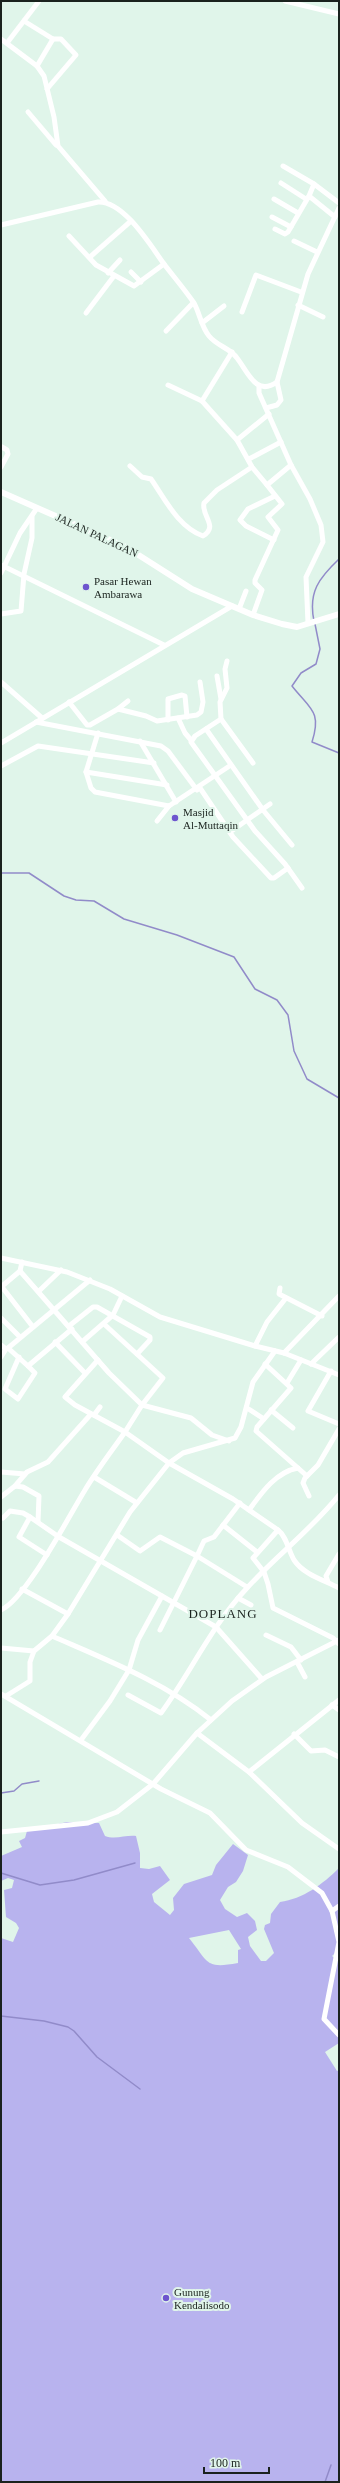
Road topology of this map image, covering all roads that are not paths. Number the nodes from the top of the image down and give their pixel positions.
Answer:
1 (40, 1) edge
2 (284, 1) edge
3 (295, 2) edge
4 (339, 14) edge
5 (24, 21) junction
6 (1, 39) edge
7 (53, 39) junction
8 (7, 43) junction
9 (37, 66) junction
10 (47, 89) junction
11 (28, 112) dead end
12 (58, 146) junction
13 (283, 166) dead end
14 (281, 183) dead end
15 (314, 184) junction
16 (308, 197) junction
17 (274, 199) dead end
18 (105, 202) junction
19 (339, 203) edge
20 (339, 208) edge
21 (298, 212) junction
22 (272, 217) dead end
23 (334, 217) junction
24 (131, 221) junction
25 (1, 225) edge
26 (291, 227) junction
27 (275, 229) dead end
28 (70, 236) dead end
29 (294, 242) dead end
30 (317, 252) junction
31 (90, 257) junction
32 (120, 260) dead end
33 (164, 264) junction
34 (131, 272) dead end
35 (108, 273) junction
36 (114, 276) junction
37 (141, 282) junction
38 (301, 292) junction
39 (193, 302) junction
40 (298, 305) junction
41 (224, 306) dead end
42 (242, 312) dead end
43 (86, 313) dead end
44 (323, 317) dead end
45 (202, 323) junction
46 (166, 331) dead end
47 (232, 352) junction
48 (277, 382) junction
49 (168, 385) dead end
50 (259, 386) junction
51 (202, 402) junction
52 (266, 408) junction
53 (268, 414) junction
54 (237, 440) junction
55 (281, 442) junction
56 (2, 447) edge
57 (249, 459) junction
58 (291, 465) junction
59 (130, 466) dead end
60 (1, 467) edge
61 (252, 467) junction
62 (267, 485) junction
63 (1, 492) edge
64 (275, 496) junction
65 (37, 508) junction
66 (32, 517) junction
67 (274, 540) junction
68 (3, 566) edge
69 (1, 573) edge
70 (24, 574) junction
71 (246, 592) dead end
72 (232, 606) junction
73 (240, 609) junction
74 (1, 614) edge
75 (339, 614) edge
76 (253, 615) junction
77 (312, 623) junction
78 (164, 645) junction
79 (227, 661) dead end
80 (217, 676) dead end
81 (1, 682) edge
82 (200, 682) dead end
83 (221, 699) junction
84 (128, 701) dead end
85 (69, 702) junction
86 (118, 709) junction
87 (187, 717) junction
88 (42, 718) junction
89 (178, 718) junction
90 (221, 719) junction
91 (168, 720) junction
92 (36, 722) junction
93 (206, 729) junction
94 (98, 733) junction
95 (191, 740) junction
96 (140, 741) junction
97 (1, 743) edge
98 (92, 752) junction
99 (154, 762) junction
100 (253, 763) dead end
101 (231, 765) junction
102 (1, 766) edge
103 (86, 772) junction
104 (216, 775) junction
105 (167, 785) junction
106 (198, 789) junction
107 (176, 802) junction
108 (270, 804) dead end
109 (169, 806) junction
110 (263, 810) junction
111 (157, 821) dead end
112 (248, 821) junction
113 (230, 832) junction
114 (292, 845) dead end
115 (288, 868) junction
116 (302, 888) dead end
117 (1, 1258) edge
118 (22, 1262) junction
119 (61, 1270) junction
120 (20, 1271) junction
121 (90, 1280) junction
122 (4, 1281) edge
123 (1, 1287) edge
124 (280, 1288) dead end
125 (39, 1291) junction
126 (122, 1296) junction
127 (339, 1296) edge
128 (286, 1298) junction
129 (54, 1309) junction
130 (113, 1315) junction
131 (322, 1316) junction
132 (1, 1318) edge
133 (104, 1324) junction
134 (33, 1327) junction
135 (70, 1328) junction
136 (339, 1337) edge
137 (20, 1338) junction
138 (56, 1342) junction
139 (82, 1342) junction
140 (1, 1345) edge
141 (255, 1346) junction
142 (7, 1349) junction
143 (275, 1351) junction
144 (284, 1353) junction
145 (137, 1354) junction
146 (1, 1357) edge
147 (19, 1358) junction
148 (98, 1360) junction
149 (301, 1360) junction
150 (265, 1364) junction
151 (311, 1364) junction
152 (28, 1366) junction
153 (331, 1371) junction
154 (85, 1373) junction
155 (339, 1375) edge
156 (287, 1383) junction
157 (142, 1405) junction
158 (100, 1407) dead end
159 (247, 1408) junction
160 (272, 1410) junction
161 (93, 1415) junction
162 (264, 1419) junction
163 (339, 1424) edge
164 (293, 1428) dead end
165 (339, 1429) edge
166 (124, 1432) junction
167 (229, 1441) junction
168 (170, 1463) junction
169 (298, 1468) junction
170 (1, 1472) edge
171 (25, 1474) junction
172 (307, 1476) junction
173 (94, 1477) junction
174 (15, 1486) junction
175 (339, 1495) edge
176 (309, 1496) dead end
177 (1, 1497) edge
178 (137, 1503) junction
179 (240, 1503) junction
180 (249, 1510) junction
181 (30, 1517) junction
182 (3, 1518) dead end
183 (38, 1522) junction
184 (223, 1525) junction
185 (278, 1530) junction
186 (117, 1535) junction
187 (59, 1538) junction
188 (289, 1548) junction
189 (257, 1552) junction
190 (339, 1554) edge
191 (47, 1555) junction
192 (197, 1556) junction
193 (102, 1562) junction
194 (264, 1572) junction
195 (328, 1582) junction
196 (247, 1587) junction
197 (339, 1588) edge
198 (22, 1589) junction
199 (162, 1596) junction
200 (238, 1598) junction
201 (173, 1602) junction
202 (252, 1605) dead end
203 (2, 1609) edge
204 (68, 1614) junction
205 (216, 1627) junction
206 (160, 1630) dead end
207 (266, 1635) dead end
208 (52, 1636) junction
209 (338, 1642) edge
210 (1, 1648) edge
211 (34, 1651) junction
212 (299, 1661) junction
213 (129, 1670) junction
214 (305, 1677) dead end
215 (262, 1679) junction
216 (174, 1693) junction
217 (3, 1695) edge
218 (128, 1695) dead end
219 (339, 1700) edge
220 (332, 1705) junction
221 (339, 1710) edge
222 (210, 1720) junction
223 (197, 1733) junction
224 (294, 1734) junction
225 (81, 1740) junction
226 (339, 1757) edge
227 (249, 1772) junction
228 (153, 1784) junction
229 (1, 1832) edge
230 (339, 1849) edge
231 (339, 1906) edge
232 (332, 1912) junction
233 (339, 2035) edge

1 - 5 street
2 - 3 street
3 - 4 street
5 - 7 street
5 - 8 street
6 - 8 street
7 - 9 street
7 - 10 street
8 - 9 street
9 - 10 street
10 - 12 street
11 - 12 street
12 - 18 street
13 - 15 street
14 - 16 street
15 - 16 street
15 - 19 street
16 - 21 street
16 - 23 street
17 - 21 street
18 - 24 street
18 - 25 street
20 - 23 street
21 - 26 street
22 - 26 street
23 - 30 street
24 - 31 street
24 - 33 street
26 - 27 street
28 - 31 street
29 - 30 street
30 - 38 street
31 - 35 street
32 - 35 street
33 - 37 street
33 - 39 street
34 - 37 street
35 - 36 street
36 - 37 street
36 - 43 street
38 - 40 street
38 - 42 street
39 - 45 street
39 - 46 street
40 - 44 street
40 - 48 street
41 - 45 street
45 - 47 street
47 - 50 street
47 - 51 street
48 - 50 street
48 - 52 street
49 - 51 street
50 - 52 street
51 - 54 street
52 - 53 street
53 - 54 street
53 - 55 street
54 - 57 street
55 - 57 street
55 - 58 street
56 - 60 street
57 - 61 street
58 - 62 street
58 - 77 street
59 - 61 street
61 - 62 street
62 - 64 street
63 - 65 main road, JALAN PALAGAN
64 - 67 street
64 - 67 street
65 - 66 street
65 - 72 main road, JALAN PALAGAN
66 - 68 street
66 - 70 street
67 - 76 street
68 - 69 street
68 - 70 street
70 - 74 street
70 - 78 street
71 - 73 street
72 - 73 main road, JALAN PALAGAN
72 - 78 street
73 - 76 main road, JALAN PALAGAN
75 - 77 main road, JALAN PALAGAN
76 - 77 main road, JALAN PALAGAN
78 - 85 street
79 - 83 street
80 - 83 street
81 - 88 street
82 - 87 street
83 - 90 street
84 - 86 street
85 - 86 street
85 - 88 street
86 - 91 street
87 - 89 street
87 - 91 street
88 - 92 street
89 - 91 street
89 - 95 street
90 - 93 street
90 - 100 street
92 - 94 street
92 - 97 street
93 - 95 street
93 - 101 street
94 - 96 street
94 - 98 street
95 - 104 street
96 - 99 street
96 - 106 street
98 - 99 street
98 - 102 street
98 - 103 street
99 - 105 street
101 - 104 street
101 - 110 street
103 - 105 street
103 - 109 street
104 - 106 street
104 - 112 street
105 - 107 street
106 - 107 street
106 - 113 street
107 - 109 street
108 - 110 street
109 - 111 street
110 - 112 street
110 - 114 street
112 - 113 street
112 - 115 street
113 - 115 street
115 - 116 street
117 - 118 street
118 - 119 street
118 - 120 street
119 - 121 street
119 - 125 street
120 - 122 street
120 - 125 street
121 - 126 street
121 - 129 street
122 - 123 street
123 - 134 street
124 - 128 street
125 - 129 street
126 - 130 street
126 - 141 street
127 - 131 street
128 - 131 street
128 - 141 street
129 - 134 street
129 - 135 street
130 - 133 street
130 - 135 street
130 - 145 street
131 - 144 street
132 - 137 street
133 - 139 street
133 - 145 street
134 - 137 street
135 - 138 street
135 - 139 street
136 - 151 street
137 - 142 street
138 - 152 street
138 - 154 street
139 - 148 street
140 - 142 street
141 - 143 street
142 - 146 street
142 - 147 street
143 - 144 street
143 - 150 street
144 - 149 street
145 - 157 street
147 - 152 street
147 - 152 street
148 - 154 street
148 - 157 street
149 - 151 street
149 - 156 street
150 - 156 street
150 - 159 street
151 - 153 street
153 - 155 street
153 - 163 street
154 - 161 street
156 - 160 street
157 - 166 street
157 - 167 street
158 - 161 street
159 - 162 street
159 - 167 street
160 - 162 street
160 - 164 street
161 - 166 street
161 - 171 street
162 - 169 street
165 - 172 street
166 - 168 street
166 - 173 street
167 - 168 street
168 - 178 street
168 - 179 street
169 - 172 street
169 - 180 street
170 - 171 street
171 - 174 street
172 - 176 street
173 - 178 street
173 - 187 street
174 - 177 street
174 - 183 street
175 - 188 street
178 - 186 street
179 - 180 street
179 - 184 street
180 - 185 street
181 - 182 street
181 - 183 street
181 - 191 street
183 - 187 street
184 - 189 street
184 - 192 street
185 - 188 street
185 - 189 street
186 - 192 street
186 - 193 street
187 - 191 street
187 - 193 street
188 - 194 street
188 - 195 street
189 - 194 street
190 - 195 street
191 - 198 street
192 - 196 street
192 - 201 street
193 - 199 street
193 - 204 street
194 - 196 street
194 - 209 street
195 - 197 street
196 - 200 street
198 - 203 street
198 - 204 street
199 - 201 street
199 - 213 street
200 - 202 street
200 - 205 street
201 - 205 street
201 - 206 street
204 - 208 street
205 - 215 street
205 - 216 street
207 - 212 street
208 - 211 street
208 - 213 street
209 - 212 street
210 - 211 street
211 - 217 street
212 - 214 street
212 - 215 street
213 - 216 street
213 - 225 street
215 - 222 street
216 - 218 street
216 - 222 street
217 - 225 street
219 - 220 street
220 - 221 street
220 - 224 street
222 - 223 street
223 - 227 street
223 - 228 street
224 - 226 street
224 - 227 street
225 - 228 street
227 - 230 street
228 - 229 street
228 - 232 street
231 - 232 street
232 - 233 street

